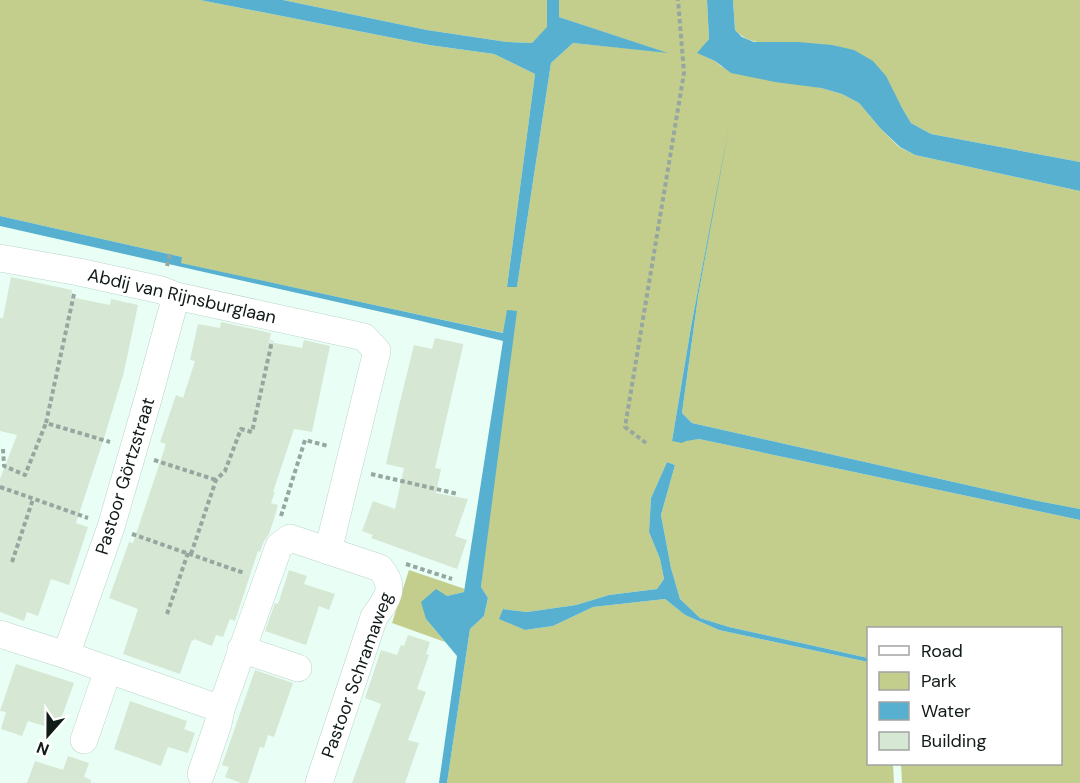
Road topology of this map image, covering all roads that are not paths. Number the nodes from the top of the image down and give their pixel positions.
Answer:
1 (0, 258) edge
2 (176, 296) junction
3 (328, 550) junction
4 (0, 634) edge
5 (241, 650) junction
6 (66, 655) junction
7 (298, 668) dead end
8 (108, 670) junction
9 (220, 709) junction
10 (84, 740) dead end
11 (201, 774) dead end
12 (319, 783) edge

1 - 2 street, Abdij van Rijnsburglaan
2 - 3 street, Abdij van Rijnsburglaan
2 - 6 street, Pastoor Görtzstraat
3 - 5 street
3 - 12 street, Pastoor Schramaweg
4 - 6 street
5 - 7 street
5 - 9 street
6 - 8 street
8 - 9 street
8 - 10 street
9 - 11 street

